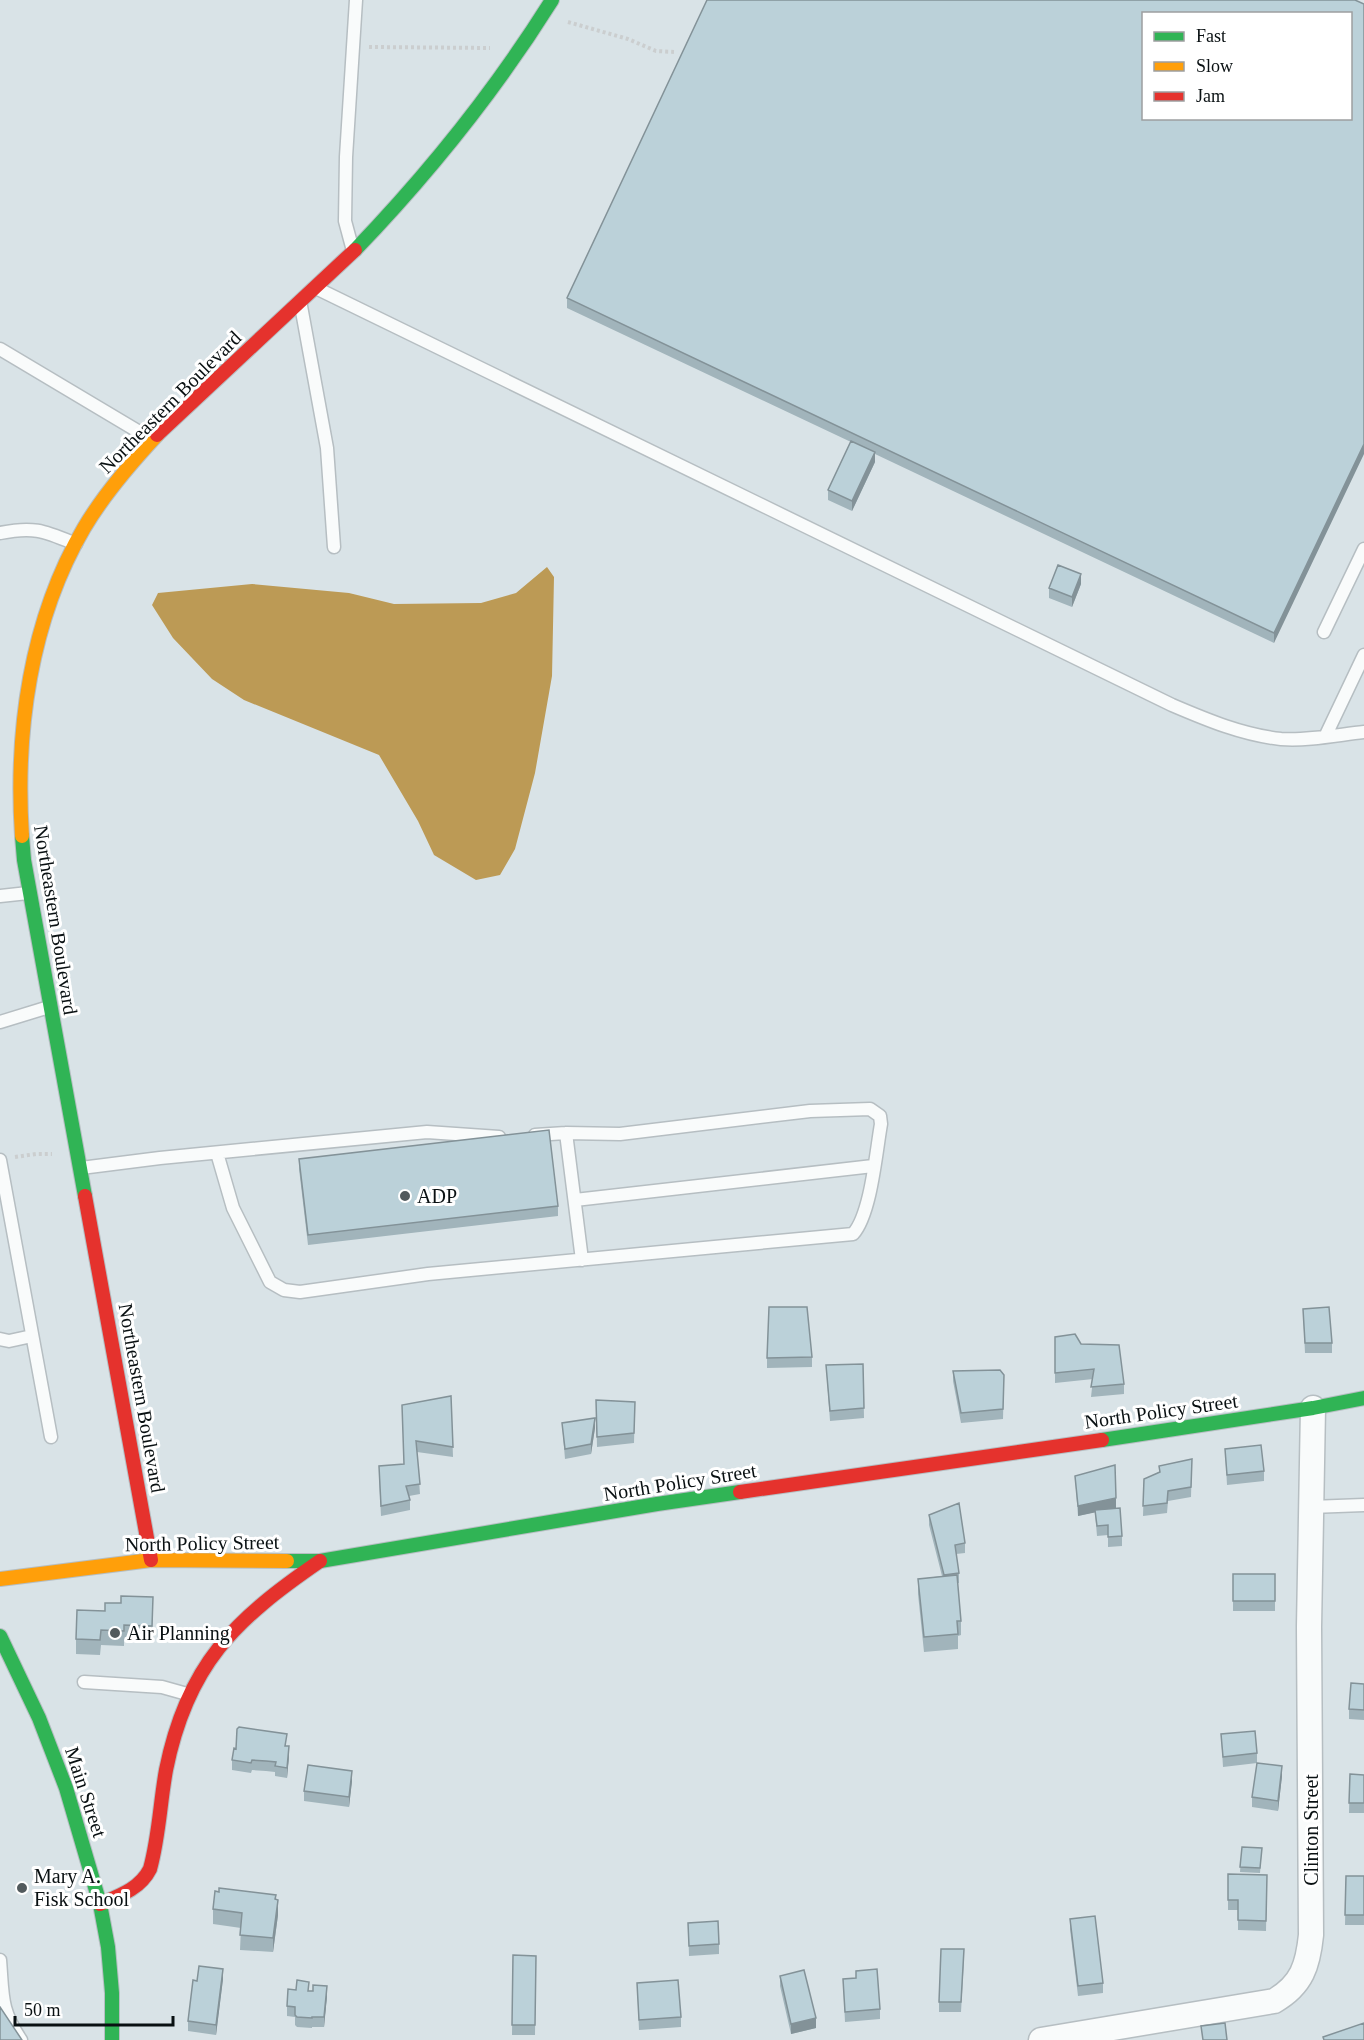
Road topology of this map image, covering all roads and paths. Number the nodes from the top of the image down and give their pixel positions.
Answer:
1 (356, 0) edge
2 (552, 0) edge
3 (564, 21) dead end
4 (384, 48) dead end
5 (494, 48) dead end
6 (674, 52) dead end
7 (353, 250) junction
8 (316, 288) junction
9 (300, 302) junction
10 (0, 349) edge
11 (153, 440) junction
12 (0, 533) edge
13 (77, 544) junction
14 (334, 547) dead end
15 (1364, 549) edge
16 (1324, 632) dead end
17 (1364, 655) edge
18 (1364, 732) edge
19 (1325, 737) junction
20 (29, 893) junction
21 (0, 896) edge
22 (50, 1006) junction
23 (0, 1022) edge
24 (566, 1133) junction
25 (217, 1153) junction
26 (36, 1154) dead end
27 (59, 1155) dead end
28 (0, 1160) edge
29 (873, 1166) junction
30 (80, 1168) junction
31 (575, 1200) junction
32 (582, 1260) junction
33 (32, 1336) junction
34 (0, 1339) edge
35 (1364, 1398) edge
36 (1313, 1408) junction
37 (51, 1437) dead end
38 (1364, 1505) edge
39 (1311, 1507) junction
40 (152, 1560) junction
41 (320, 1561) junction
42 (0, 1579) edge
43 (0, 1636) edge
44 (84, 1682) dead end
45 (189, 1695) junction
46 (100, 1904) junction
47 (0, 1960) edge
48 (21, 2040) edge
49 (112, 2040) edge
50 (1041, 2040) edge

1 - 7 lane
2 - 7 street, Northeastern Boulevard
3 - 6 path
4 - 5 path
7 - 8 street, Northeastern Boulevard
8 - 9 street, Northeastern Boulevard
8 - 19 lane
9 - 11 street, Northeastern Boulevard
9 - 14 lane
10 - 11 lane
11 - 13 street, Northeastern Boulevard
12 - 13 lane
13 - 20 street, Northeastern Boulevard
15 - 16 lane
17 - 19 lane
18 - 19 lane
20 - 21 lane
20 - 22 street, Northeastern Boulevard
22 - 23 lane
22 - 30 street, Northeastern Boulevard
24 - 25 lane
24 - 29 lane
24 - 31 lane
25 - 30 lane
25 - 32 lane
26 - 27 path
28 - 33 lane
29 - 31 lane
29 - 32 lane
30 - 40 street, Northeastern Boulevard
31 - 32 lane
33 - 34 lane
33 - 37 lane
35 - 36 street, North Policy Street
36 - 39 street, Clinton Street
36 - 41 street, North Policy Street
38 - 39 lane
39 - 50 street, Clinton Street
40 - 41 street, North Policy Street
40 - 42 street, North Policy Street
41 - 45 street
43 - 46 street, Main Street
44 - 45 lane
45 - 46 street
46 - 49 street, Main Street
47 - 48 lane

